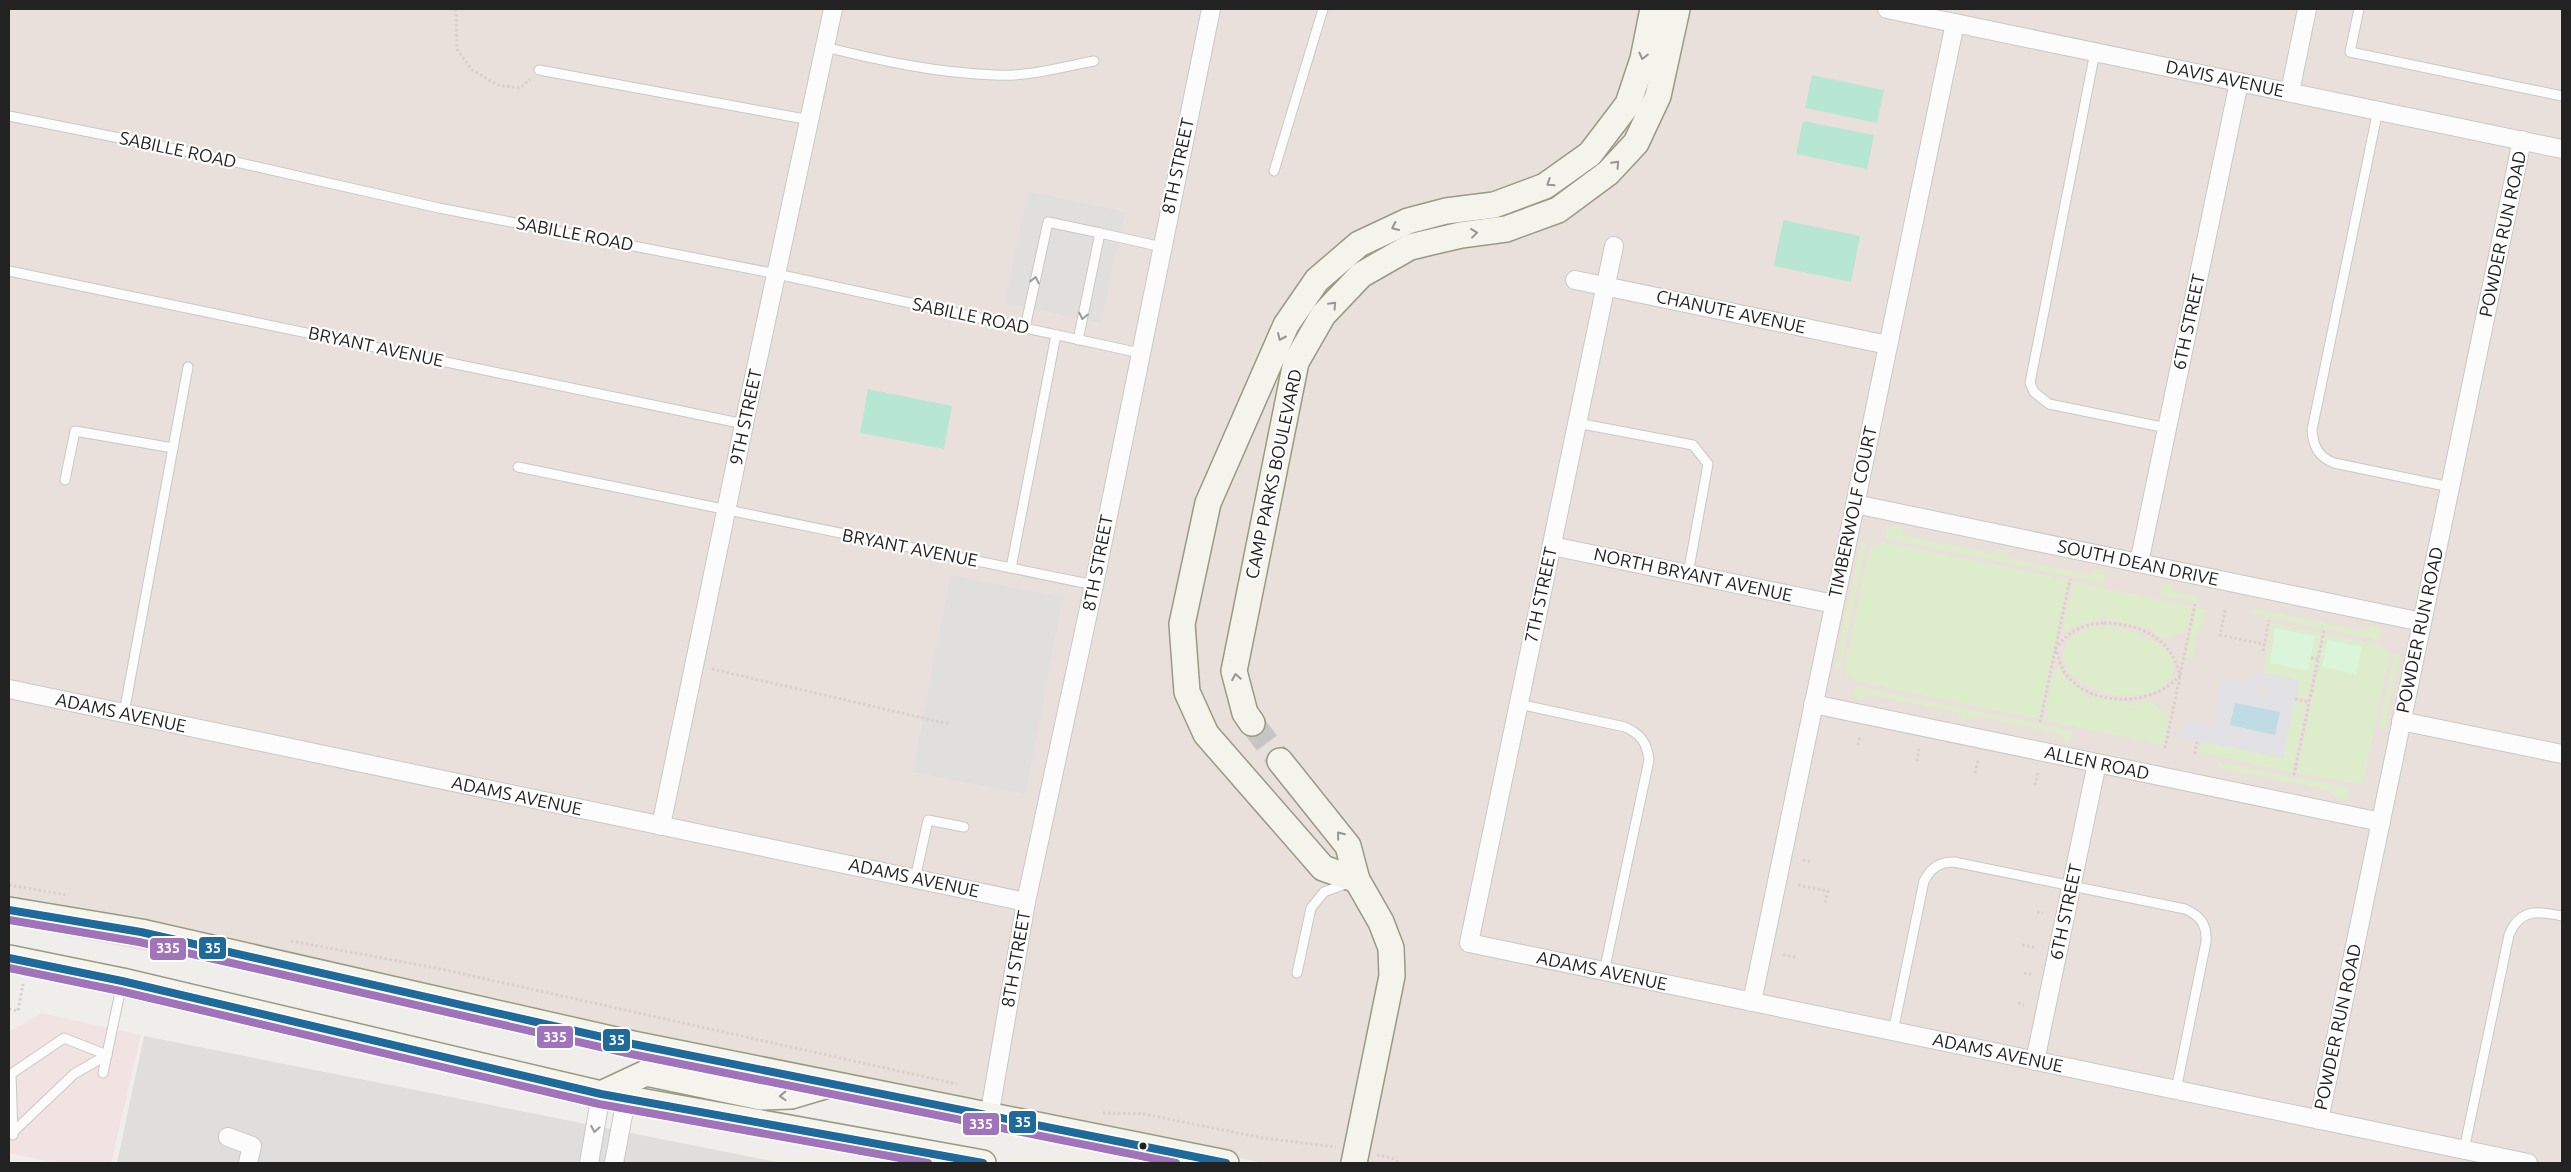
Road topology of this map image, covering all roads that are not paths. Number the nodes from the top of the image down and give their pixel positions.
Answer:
1 (833, 9) edge
2 (1211, 9) edge
3 (1322, 9) edge
4 (1653, 9) edge
5 (1677, 9) edge
6 (1887, 9) edge
7 (2307, 9) edge
8 (2359, 9) edge
9 (1955, 23) junction
10 (825, 47) junction
11 (2095, 52) junction
12 (1094, 61) dead end
13 (539, 70) road end
14 (2239, 82) junction
15 (2290, 92) junction
16 (2562, 96) edge
17 (2378, 110) junction
18 (9, 116) edge
19 (810, 120) junction
20 (2522, 140) junction
21 (2562, 149) edge
22 (1274, 171) dead end
23 (1100, 233) junction
24 (1614, 246) dead end
25 (1162, 247) junction
26 (9, 271) edge
27 (778, 274) junction
28 (1575, 280) dead end
29 (1606, 286) junction
30 (1025, 328) junction
31 (1056, 335) junction
32 (1078, 340) junction
33 (1888, 345) junction
34 (1140, 353) junction
35 (188, 368) dead end
36 (1577, 423) junction
37 (744, 424) junction
38 (2167, 428) junction
39 (173, 448) junction
40 (518, 467) dead end
41 (65, 480) dead end
42 (2450, 487) junction
43 (1855, 504) junction
44 (727, 511) junction
45 (1552, 546) junction
46 (2139, 563) junction
47 (1010, 568) junction
48 (1688, 574) junction
49 (1094, 585) junction
50 (1834, 604) junction
51 (2422, 622) junction
52 (9, 689) edge
53 (1519, 704) junction
54 (1814, 704) junction
55 (124, 714) junction
56 (2401, 721) junction
57 (1252, 723) tunnel mouth
58 (2562, 754) edge
59 (1280, 761) tunnel mouth
60 (2097, 763) junction
61 (2381, 822) junction
62 (662, 826) junction
63 (964, 827) dead end
64 (915, 879) junction
65 (1357, 880) junction
66 (2072, 886) junction
67 (1026, 902) junction
68 (9, 910) edge
69 (2562, 916) edge
70 (1469, 943) joint
71 (9, 958) edge
72 (1604, 972) junction
73 (1297, 973) dead end
74 (122, 981) junction
75 (1752, 1002) junction
76 (1893, 1032) junction
77 (107, 1055) junction
78 (2035, 1061) junction
79 (104, 1073) dead end
80 (830, 1084) junction
81 (2176, 1090) junction
82 (601, 1094) junction
83 (626, 1099) junction
84 (989, 1117) junction
85 (2319, 1120) junction
86 (11, 1134) edge
87 (228, 1137) dead end
88 (2464, 1150) junction
89 (248, 1163) edge
90 (589, 1163) edge
91 (614, 1163) edge
92 (983, 1163) edge
93 (1226, 1163) edge
94 (1354, 1163) edge
95 (2528, 1163) edge

1 - 10 street, 9TH STREET
2 - 25 street, 8TH STREET
3 - 22 lane
4 -> 65 street, CAMP PARKS BOULEVARD
57 -> 5 street, CAMP PARKS BOULEVARD
6 - 9 street, DAVIS AVENUE
7 - 15 street
8 - 16 lane
9 - 11 street, DAVIS AVENUE
9 - 33 street, TIMBERWOLF COURT
10 - 12 lane
10 - 19 street, 9TH STREET
11 - 14 street, DAVIS AVENUE
11 - 38 lane
13 - 19 lane
14 - 15 street, DAVIS AVENUE
14 - 38 street, 6TH STREET
15 - 17 street, DAVIS AVENUE
17 - 20 street, DAVIS AVENUE
17 - 42 lane
18 - 27 lane, SABILLE ROAD
19 - 27 street, 9TH STREET
20 - 21 street, DAVIS AVENUE
20 - 42 street, POWDER RUN ROAD
23 - 25 lane
30 -> 23 lane
23 -> 32 lane
24 - 29 street, 7TH STREET
25 - 34 street, 8TH STREET
26 - 37 lane, BRYANT AVENUE
27 - 30 lane, SABILLE ROAD
27 - 37 street, 9TH STREET
28 - 29 street, CHANUTE AVENUE
29 - 33 street, CHANUTE AVENUE
29 - 36 street, 7TH STREET
30 - 31 lane, SABILLE ROAD
31 - 32 lane, SABILLE ROAD
31 - 47 lane
32 - 34 lane, SABILLE ROAD
33 - 43 street, TIMBERWOLF COURT
34 - 49 street, 8TH STREET
35 - 39 lane
36 - 45 street, 7TH STREET
36 - 48 lane
37 - 44 street, 9TH STREET
38 - 46 street, 6TH STREET
39 - 41 lane
39 - 55 lane
40 - 44 lane, BRYANT AVENUE
42 - 51 street, POWDER RUN ROAD
43 - 46 street, SOUTH DEAN DRIVE
43 - 50 street, TIMBERWOLF COURT
44 - 47 lane, BRYANT AVENUE
44 - 62 street, 9TH STREET
45 - 48 street, NORTH BRYANT AVENUE
45 - 53 street, 7TH STREET
46 - 51 street, SOUTH DEAN DRIVE
47 - 49 lane, BRYANT AVENUE
48 - 50 street, NORTH BRYANT AVENUE
49 - 67 street, 8TH STREET
50 - 54 street, TIMBERWOLF COURT
51 - 56 street, POWDER RUN ROAD
52 - 55 street, ADAMS AVENUE
53 - 70 street, 7TH STREET
53 - 72 lane
54 - 60 street, ALLEN ROAD
54 - 75 street, TIMBERWOLF COURT
55 - 62 street, ADAMS AVENUE
56 - 58 street
56 - 61 street, POWDER RUN ROAD
65 -> 59 street
60 - 61 street, ALLEN ROAD
60 - 66 street, 6TH STREET
61 - 85 street, POWDER RUN ROAD
62 - 64 street, ADAMS AVENUE
63 - 64 lane
64 - 67 street, ADAMS AVENUE
65 - 73 lane
65 - 94 street
66 - 76 lane
66 - 78 street, 6TH STREET
66 - 81 lane
67 - 84 street, 8TH STREET
68 - 80 street
69 - 88 lane
70 - 72 street, ADAMS AVENUE
71 - 74 street
72 - 75 street, ADAMS AVENUE
74 - 77 lane
74 - 82 street
75 - 76 street, ADAMS AVENUE
76 - 78 street, ADAMS AVENUE
77 - 79 lane
77 - 86 lane
77 - 86 lane
78 - 81 street, ADAMS AVENUE
80 -> 82 street
80 - 84 street
81 - 85 street, ADAMS AVENUE
82 - 83 street
82 -> 90 street
83 - 91 street
83 - 92 street
84 - 93 street
85 - 88 street, ADAMS AVENUE
87 - 89 street
88 - 95 street, ADAMS AVENUE

